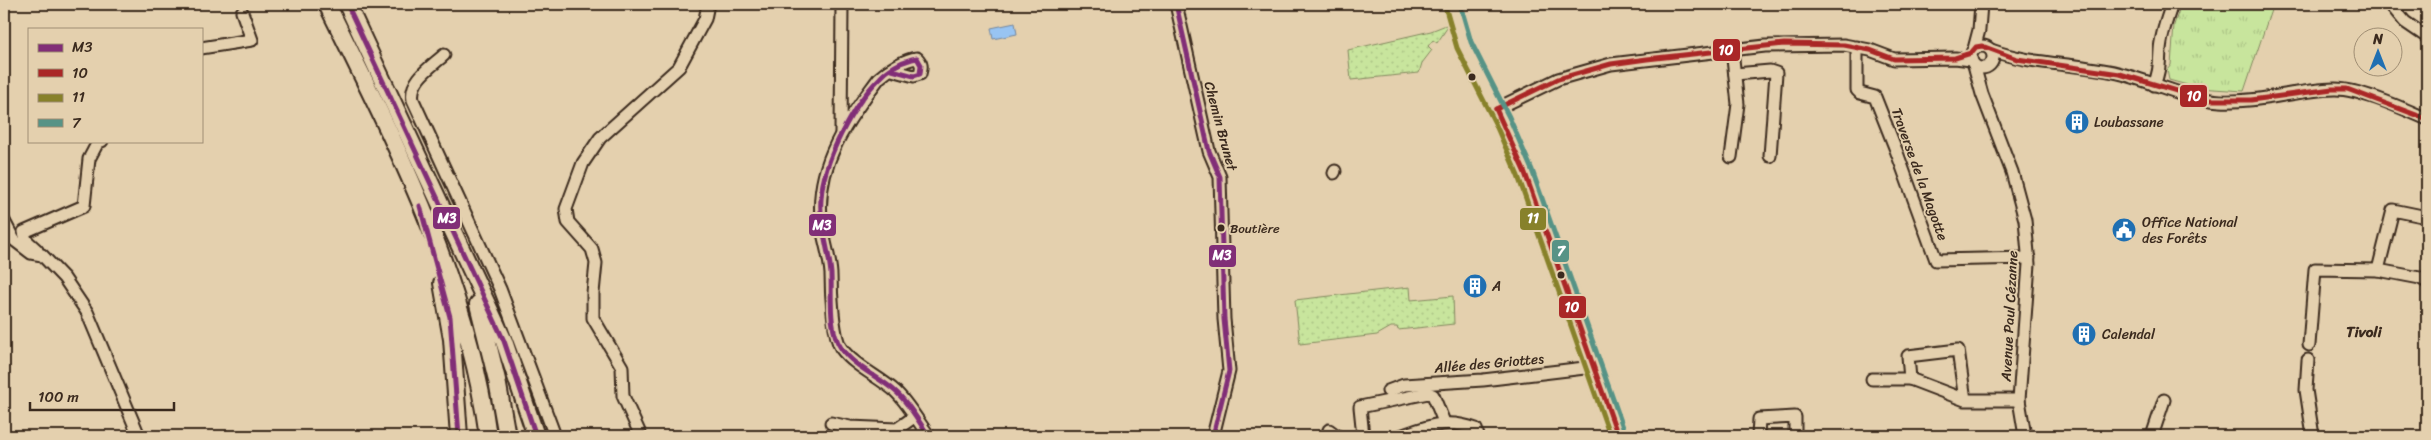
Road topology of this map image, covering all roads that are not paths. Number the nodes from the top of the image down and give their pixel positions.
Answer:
1 (327, 4) edge
2 (348, 4) edge
3 (708, 4) edge
4 (842, 4) edge
5 (1176, 4) edge
6 (1452, 4) edge
7 (1981, 4) edge
8 (2172, 4) edge
9 (2390, 4) edge
10 (242, 12) dead end
11 (1979, 30) junction
12 (2427, 37) edge
13 (1856, 47) junction
14 (202, 48) edge
15 (1989, 48) junction
16 (1732, 50) junction
17 (444, 55) dead end
18 (1973, 57) junction
19 (2017, 59) junction
20 (1989, 65) junction
21 (892, 70) dead end
22 (1735, 74) junction
23 (1981, 84) junction
24 (2154, 85) junction
25 (1496, 109) junction
26 (2427, 119) edge
27 (841, 132) junction
28 (98, 142) edge
29 (1770, 156) dead end
30 (1730, 157) dead end
31 (415, 185) junction
32 (2427, 217) edge
33 (4, 221) edge
34 (453, 230) junction
35 (42, 255) junction
36 (2029, 258) junction
37 (2378, 270) junction
38 (2427, 282) edge
39 (2308, 345) dead end
40 (2308, 360) dead end
41 (1594, 367) junction
42 (1872, 379) dead end
43 (1910, 379) junction
44 (1388, 391) dead end
45 (1965, 400) junction
46 (2019, 400) junction
47 (2164, 400) dead end
48 (914, 417) junction
49 (1444, 422) junction
50 (831, 423) dead end
51 (925, 435) edge
52 (139, 436) edge
53 (460, 436) edge
54 (488, 436) edge
55 (506, 436) edge
56 (536, 436) edge
57 (554, 436) edge
58 (641, 436) edge
59 (829, 436) edge
60 (883, 436) edge
61 (1213, 436) edge
62 (1363, 436) edge
63 (1400, 436) edge
64 (1478, 436) edge
65 (1618, 436) edge
66 (1758, 436) edge
67 (1794, 436) edge
68 (2025, 436) edge
69 (2152, 436) edge
70 (2312, 436) edge

1 - 31 highway
2 - 34 highway
3 - 58 street
4 - 27 street
5 - 61 street, Chemin Brunet
6 - 25 main road
7 - 11 street
8 - 24 street
9 - 12 street
10 - 14 street
11 - 15 street
11 - 18 street
13 - 16 street
13 - 18 street
13 - 36 street, Traverse de la Magotte
15 - 18 street
15 - 19 street
15 - 20 street
16 - 22 street
16 - 25 street
17 - 57 street
18 - 20 street
18 - 23 street, Avenue Paul Cézanne
19 - 20 street
19 - 24 street
20 - 23 street
21 - 27 street
22 - 29 street
22 - 30 street
23 - 36 street, Avenue Paul Cézanne
24 - 26 street
25 - 41 main road
27 - 48 street
28 - 35 street
31 - 53 highway
31 - 54 highway
32 - 37 street
33 - 35 street
34 - 55 highway
34 - 56 highway
35 - 52 street
36 - 46 street, Avenue Paul Cézanne
37 - 38 street
37 - 39 street
40 - 70 street
41 - 44 street, Allée des Griottes
41 - 65 main road
42 - 43 street
43 - 45 street
43 - 45 street
45 - 46 street
46 - 68 street, Avenue Paul Cézanne
47 - 69 street
48 - 50 street
48 - 51 street
49 - 62 street
49 - 63 street
49 - 64 street
59 - 60 street
66 - 67 street

